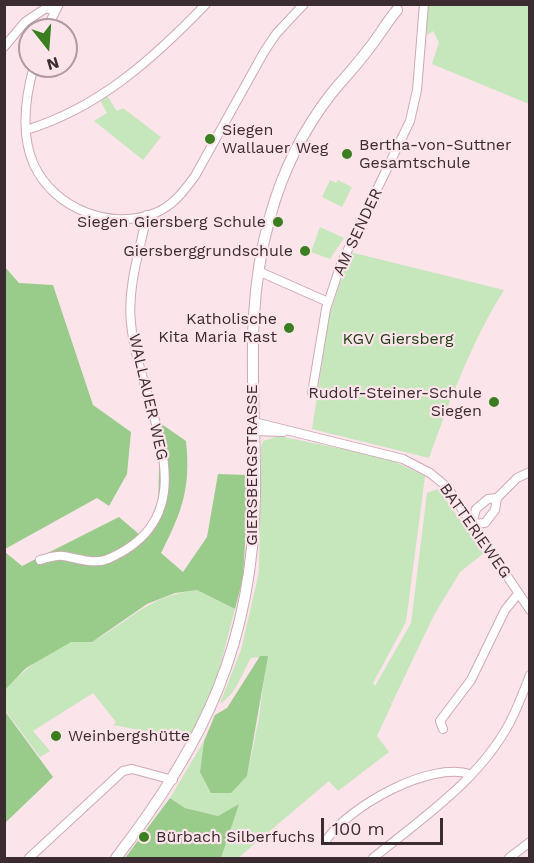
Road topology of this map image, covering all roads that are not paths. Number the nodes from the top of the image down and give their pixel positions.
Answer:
1 (206, 4) edge
2 (304, 4) edge
3 (424, 4) edge
4 (398, 7) edge
5 (57, 8) edge
6 (4, 46) edge
7 (32, 78) edge
8 (26, 130) junction
9 (144, 216) junction
10 (258, 271) junction
11 (328, 302) junction
12 (312, 393) dead end
13 (254, 427) junction
14 (530, 472) edge
15 (497, 498) junction
16 (472, 524) junction
17 (40, 560) dead end
18 (518, 594) junction
19 (530, 610) edge
20 (530, 675) edge
21 (443, 729) dead end
22 (470, 774) junction
23 (174, 780) junction
24 (327, 839) dead end
25 (530, 842) edge
26 (29, 858) edge
27 (116, 858) edge
28 (373, 858) edge
29 (509, 858) edge

1 - 8 street
2 - 9 street
3 - 11 street, AM SENDER
4 - 10 street, GIERSBERGSTRASSE
5 - 6 street
7 - 8 street
8 - 9 street
9 - 17 street, WALLAUER WEG
10 - 11 street
10 - 13 street, GIERSBERGSTRASSE
11 - 12 street, AM SENDER
13 - 16 street, BATTERIEWEG
13 - 23 street, GIERSBERGSTRASSE
14 - 15 street
15 - 16 street
15 - 16 street
16 - 18 street, BATTERIEWEG
18 - 19 street, BATTERIEWEG
18 - 21 street
20 - 22 street
22 - 24 street
22 - 28 street
23 - 26 street
23 - 27 street, GIERSBERGSTRASSE
25 - 29 street

